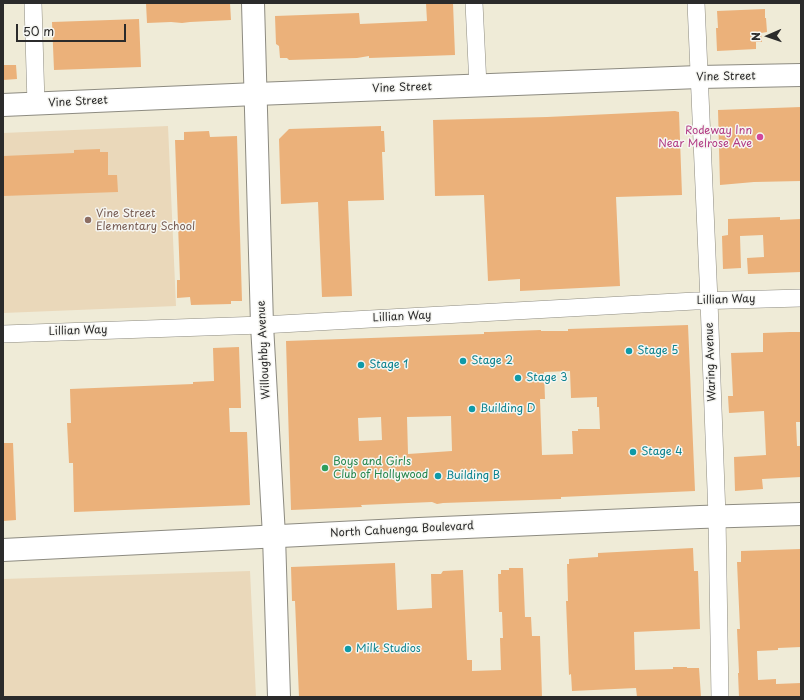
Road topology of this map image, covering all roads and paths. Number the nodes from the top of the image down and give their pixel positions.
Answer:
1 (33, 3) edge
2 (253, 3) edge
3 (474, 3) edge
4 (696, 3) edge
5 (801, 75) edge
6 (699, 77) junction
7 (478, 86) junction
8 (256, 94) junction
9 (36, 104) junction
10 (3, 105) edge
11 (801, 298) edge
12 (709, 301) junction
13 (262, 325) junction
14 (3, 334) edge
15 (801, 514) edge
16 (717, 516) junction
17 (274, 536) junction
18 (3, 550) edge
19 (279, 697) edge
20 (720, 697) edge

1 - 9 street
2 - 8 main road, Willoughby Avenue
3 - 7 street
4 - 6 street, Waring Avenue
5 - 6 main road, Vine Street
6 - 7 main road, Vine Street
6 - 12 street, Waring Avenue
7 - 8 main road, Vine Street
8 - 9 main road, Vine Street
8 - 13 main road, Willoughby Avenue
9 - 10 main road, Vine Street
11 - 12 street, Lillian Way
12 - 13 street, Lillian Way
12 - 16 street, Waring Avenue
13 - 14 street, Lillian Way
13 - 17 main road, Willoughby Avenue
15 - 16 main road, North Cahuenga Boulevard
16 - 17 main road, North Cahuenga Boulevard
16 - 20 street, Waring Avenue
17 - 18 main road, North Cahuenga Boulevard
17 - 19 main road, Willoughby Avenue

